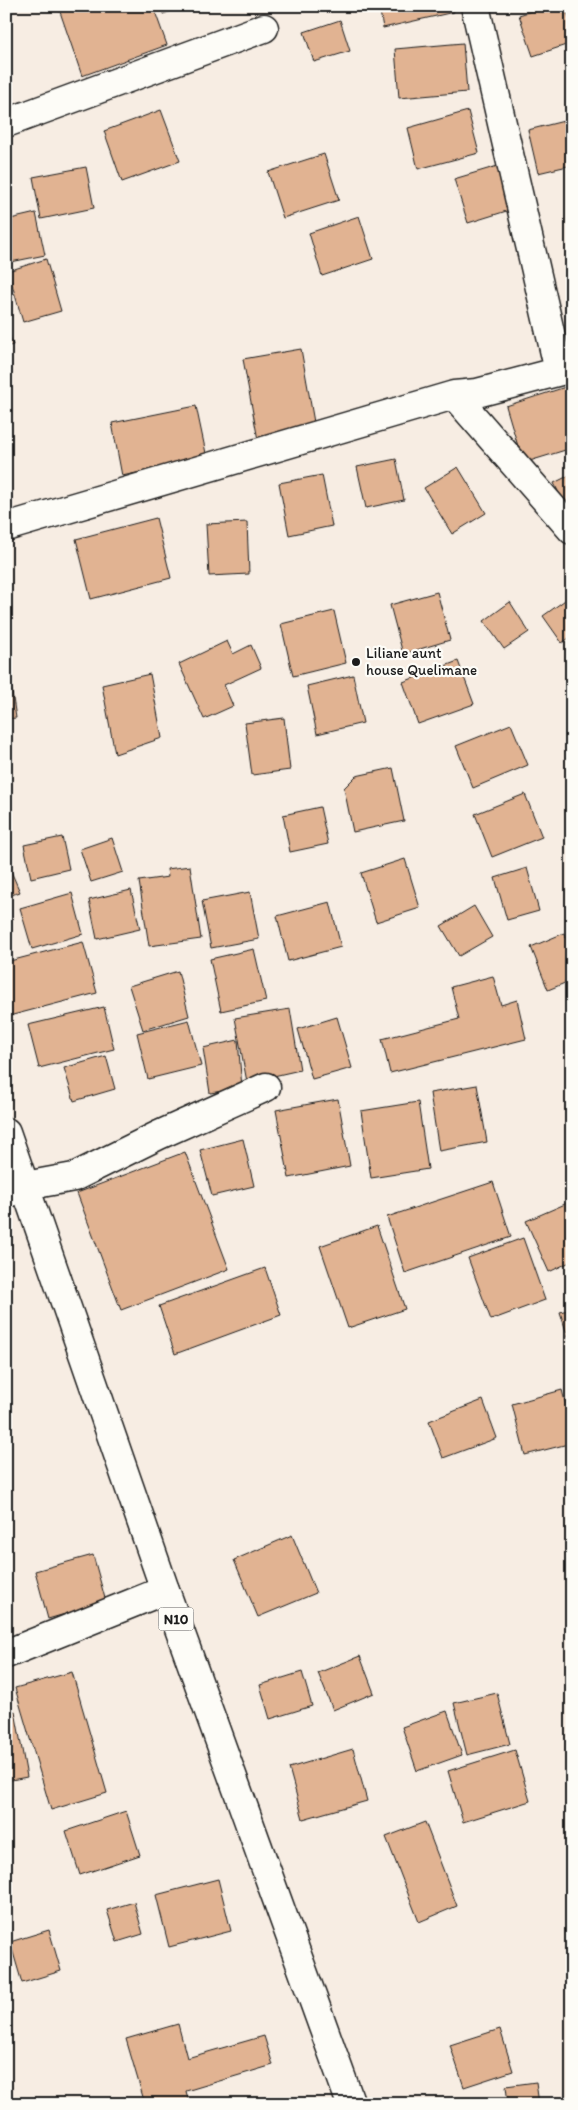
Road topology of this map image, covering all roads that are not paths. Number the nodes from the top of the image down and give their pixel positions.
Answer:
1 (475, 6) edge
2 (264, 28) dead end
3 (6, 123) edge
4 (565, 369) edge
5 (454, 394) junction
6 (6, 528) edge
7 (572, 530) edge
8 (266, 1087) dead end
9 (6, 1132) edge
10 (16, 1190) edge
11 (165, 1590) junction
12 (6, 1654) edge
13 (351, 2104) edge

1 - 4 street
2 - 3 street
4 - 5 street
5 - 6 street
5 - 7 street
8 - 10 street
9 - 10 street, N10
10 - 11 street, N10
11 - 12 street
11 - 13 street, N10

